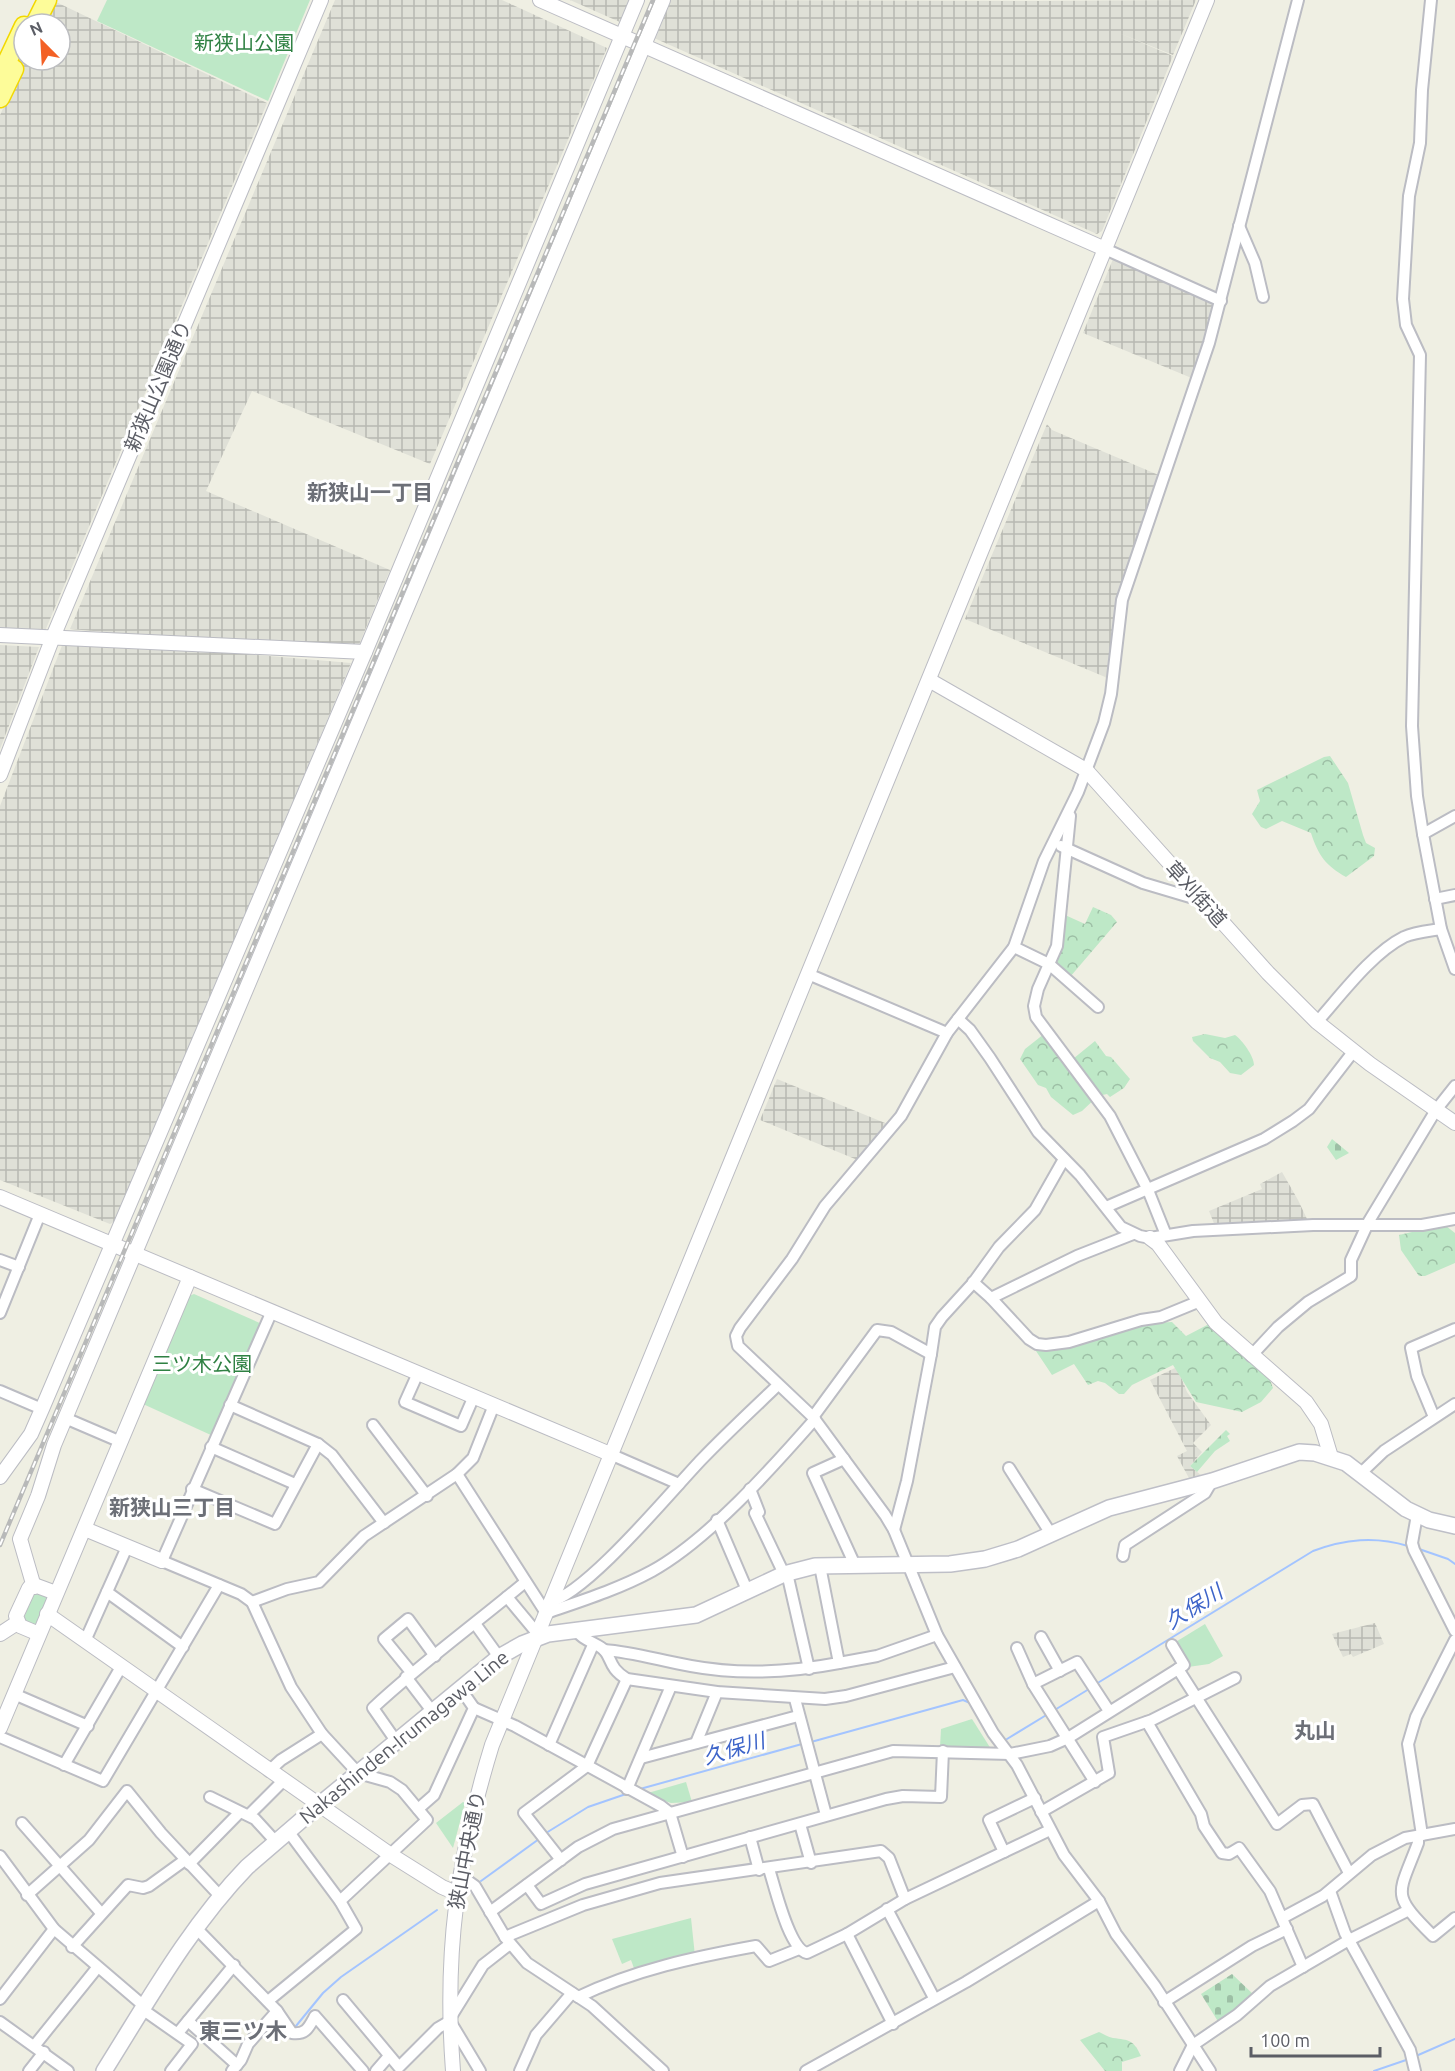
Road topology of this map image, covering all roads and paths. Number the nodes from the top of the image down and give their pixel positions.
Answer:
1 (321, 0) edge
2 (540, 0) edge
3 (637, 0) edge
4 (663, 0) edge
5 (1207, 0) edge
6 (1298, 0) edge
7 (1431, 0) edge
8 (621, 37) junction
9 (644, 47) junction
10 (12, 52) edge
11 (12, 72) edge
12 (0, 77) edge
13 (0, 98) edge
14 (1239, 226) junction
15 (1105, 249) junction
16 (1263, 297) dead end
17 (1221, 301) junction
18 (0, 635) edge
19 (53, 637) junction
20 (365, 652) junction
21 (929, 680) junction
22 (1086, 770) junction
23 (0, 775) edge
24 (1069, 812) junction
25 (1455, 816) edge
26 (1423, 834) junction
27 (1053, 841) junction
28 (1066, 849) junction
29 (1455, 895) edge
30 (1198, 896) junction
31 (1435, 899) junction
32 (1441, 929) junction
33 (1014, 947) junction
34 (1049, 964) junction
35 (1455, 969) edge
36 (808, 974) junction
37 (1098, 1007) dead end
38 (958, 1019) junction
39 (1317, 1022) junction
40 (947, 1033) junction
41 (1353, 1052) junction
42 (1455, 1086) edge
43 (1436, 1110) junction
44 (1455, 1123) edge
45 (1064, 1159) junction
46 (1148, 1190) junction
47 (0, 1197) edge
48 (1106, 1207) junction
49 (40, 1214) junction
50 (1455, 1219) edge
51 (1367, 1226) junction
52 (1133, 1234) junction
53 (1166, 1234) junction
54 (1150, 1238) junction
55 (112, 1244) junction
56 (134, 1254) junction
57 (0, 1260) edge
58 (19, 1267) junction
59 (190, 1277) junction
60 (973, 1282) junction
61 (990, 1298) junction
62 (1200, 1301) junction
63 (272, 1311) junction
64 (0, 1313) edge
65 (1455, 1329) edge
66 (931, 1354) junction
67 (1251, 1356) junction
68 (418, 1373) junction
69 (778, 1385) junction
70 (0, 1391) edge
71 (474, 1396) junction
72 (1455, 1404) edge
73 (230, 1405) junction
74 (494, 1405) junction
75 (42, 1409) junction
76 (1434, 1417) junction
77 (65, 1418) junction
78 (814, 1418) junction
79 (373, 1425) dead end
80 (121, 1442) junction
81 (318, 1443) junction
82 (211, 1447) junction
83 (610, 1454) junction
84 (1331, 1457) junction
85 (844, 1459) junction
86 (1009, 1468) dead end
87 (1361, 1473) junction
88 (457, 1474) junction
89 (0, 1478) edge
90 (1212, 1481) junction
91 (295, 1484) junction
92 (679, 1484) junction
93 (192, 1489) junction
94 (750, 1490) junction
95 (427, 1496) junction
96 (1417, 1515) junction
97 (717, 1520) junction
98 (384, 1523) junction
99 (1455, 1526) edge
100 (85, 1529) junction
101 (894, 1530) junction
102 (1051, 1534) junction
103 (127, 1547) junction
104 (1123, 1556) dead end
105 (162, 1561) junction
106 (854, 1563) junction
107 (905, 1563) junction
108 (820, 1566) junction
109 (785, 1574) junction
110 (524, 1583) junction
111 (219, 1585) junction
112 (34, 1587) junction
113 (747, 1590) junction
114 (107, 1592) junction
115 (56, 1593) junction
116 (507, 1597) junction
117 (252, 1602) junction
118 (548, 1607) junction
119 (48, 1614) junction
120 (17, 1623) junction
121 (476, 1625) junction
122 (575, 1629) junction
123 (1455, 1631) edge
124 (0, 1634) edge
125 (39, 1634) junction
126 (937, 1635) junction
127 (536, 1636) junction
128 (1041, 1637) dead end
129 (1455, 1640) edge
130 (85, 1641) junction
131 (1172, 1646) dead end
132 (183, 1647) junction
133 (599, 1647) junction
134 (1017, 1648) dead end
135 (435, 1656) junction
136 (499, 1657) junction
137 (839, 1663) junction
138 (121, 1667) junction
139 (955, 1667) junction
140 (809, 1669) junction
141 (1178, 1669) junction
142 (1059, 1671) junction
143 (409, 1675) junction
144 (1235, 1678) dead end
145 (627, 1679) junction
146 (1033, 1684) junction
147 (671, 1686) junction
148 (460, 1688) junction
149 (717, 1692) junction
150 (157, 1693) junction
151 (14, 1694) junction
152 (1197, 1698) junction
153 (795, 1699) junction
154 (474, 1708) junction
155 (432, 1711) junction
156 (1109, 1711) junction
157 (798, 1716) junction
158 (501, 1720) junction
159 (1147, 1722) junction
160 (88, 1726) junction
161 (0, 1728) edge
162 (322, 1734) junction
163 (0, 1737) edge
164 (1068, 1738) junction
165 (396, 1741) junction
166 (696, 1743) junction
167 (549, 1745) junction
168 (943, 1751) junction
169 (1010, 1754) junction
170 (641, 1758) junction
171 (64, 1766) junction
172 (587, 1766) junction
173 (269, 1772) junction
174 (358, 1773) junction
175 (815, 1773) junction
176 (283, 1781) junction
177 (1095, 1782) junction
178 (632, 1792) junction
179 (210, 1797) dead end
180 (1035, 1798) junction
181 (319, 1805) junction
182 (418, 1809) junction
183 (1041, 1812) junction
184 (670, 1813) junction
185 (244, 1814) junction
186 (826, 1815) junction
187 (22, 1823) dead end
188 (801, 1824) junction
189 (1455, 1829) edge
190 (1050, 1830) junction
191 (288, 1831) junction
192 (1420, 1836) junction
193 (750, 1837) junction
194 (276, 1842) junction
195 (1004, 1852) junction
196 (391, 1855) junction
197 (0, 1856) edge
198 (683, 1857) junction
199 (561, 1860) junction
200 (187, 1862) junction
201 (811, 1863) junction
202 (61, 1866) junction
203 (764, 1870) junction
204 (10, 1872) junction
205 (1349, 1873) junction
206 (0, 1879) edge
207 (527, 1886) junction
208 (457, 1887) junction
209 (1330, 1891) junction
210 (27, 1895) junction
211 (220, 1896) junction
212 (905, 1899) junction
213 (340, 1901) junction
214 (1099, 1901) junction
215 (887, 1909) junction
216 (1407, 1911) junction
217 (490, 1912) junction
218 (101, 1913) junction
219 (1282, 1918) junction
220 (1455, 1918) edge
221 (196, 1928) junction
222 (54, 1929) junction
223 (1287, 1929) junction
224 (846, 1934) junction
225 (1349, 1940) junction
226 (507, 1941) junction
227 (72, 1947) junction
228 (799, 1949) junction
229 (234, 1965) junction
230 (1303, 1967) junction
231 (97, 1968) junction
232 (575, 1995) junction
233 (933, 1998) junction
234 (0, 1999) edge
235 (343, 2000) dead end
236 (268, 2001) junction
237 (1164, 2002) junction
238 (143, 2008) junction
239 (277, 2011) junction
240 (188, 2021) junction
241 (450, 2021) junction
242 (0, 2022) edge
243 (892, 2024) junction
244 (178, 2033) junction
245 (1193, 2044) junction
246 (35, 2045) junction
247 (44, 2052) junction
248 (389, 2056) junction
249 (1414, 2066) edge
250 (235, 2068) edge
251 (29, 2071) edge
252 (68, 2071) edge
253 (104, 2071) edge
254 (171, 2071) edge
255 (363, 2071) edge
256 (376, 2071) edge
257 (453, 2071) edge
258 (480, 2071) edge
259 (520, 2071) edge
260 (663, 2071) edge
261 (806, 2071) edge
262 (1180, 2071) edge
263 (1210, 2071) edge

1 - 19 street, 新狭山公園通り
2 - 8 street
3 - 8 street
4 - 9 street
5 - 15 street, 狭山中央通り
6 - 14 street
7 - 26 street
8 - 9 street
8 - 20 street
9 - 15 street
9 - 56 street
10 - 12 highway
11 - 13 highway
14 - 16 street
14 - 17 street
15 - 17 street
15 - 21 street, 狭山中央通り
17 - 22 street
18 - 19 street
19 - 20 street
19 - 23 street, 新狭山公園通り
20 - 55 street
21 - 22 street, 草刈街道
21 - 36 street, 狭山中央通り
22 - 24 street
22 - 30 street, 草刈街道
24 - 27 street
24 - 28 street
25 - 26 street
26 - 31 street
27 - 28 street
27 - 33 street
28 - 30 street
28 - 34 street
29 - 31 street
30 - 39 street, 草刈街道
31 - 32 street
32 - 35 street
32 - 39 street
33 - 34 street
33 - 38 street
34 - 37 street
34 - 46 street
36 - 40 street
36 - 83 street, 狭山中央通り
38 - 40 street
38 - 45 street
39 - 41 street, 草刈街道
40 - 69 street
41 - 43 street, 草刈街道
41 - 46 street
42 - 43 street
43 - 44 street, 草刈街道
43 - 51 street
45 - 48 street
45 - 60 street
46 - 48 street
46 - 53 street
47 - 49 street
48 - 52 street
49 - 55 street
49 - 58 street
50 - 51 street
51 - 53 street
51 - 67 street
52 - 54 street
52 - 61 street
53 - 54 street
54 - 62 street
55 - 56 street
55 - 75 street
56 - 59 street
56 - 77 street
57 - 58 street
58 - 64 street
59 - 63 street
59 - 80 street
60 - 61 street
60 - 66 street
61 - 62 street
62 - 67 street
63 - 68 street
63 - 73 street
65 - 76 street
66 - 78 street
66 - 101 street
67 - 84 street
68 - 71 street
68 - 71 street
69 - 78 street
69 - 92 street
70 - 75 street
71 - 74 street
72 - 76 street
73 - 81 street
73 - 82 street
74 - 83 street
74 - 88 street
75 - 89 street
76 - 87 street
77 - 80 street
77 - 112 street
78 - 85 street
78 - 94 street
79 - 95 street
80 - 100 street
81 - 91 street
81 - 98 street
82 - 91 street
82 - 93 street
83 - 92 street
83 - 118 street, 狭山中央通り
84 - 87 main road, Nakashinden-Irumagawa Line
84 - 90 main road, Nakashinden-Irumagawa Line
85 - 101 street
85 - 106 street
86 - 102 street
87 - 96 main road, Nakashinden-Irumagawa Line
88 - 95 street
88 - 110 street
90 - 102 main road, Nakashinden-Irumagawa Line
90 - 104 street
91 - 93 street
92 - 118 street
93 - 105 street
94 - 97 street
94 - 109 street
95 - 98 street
96 - 99 main road, Nakashinden-Irumagawa Line
96 - 123 street
97 - 113 street
97 - 118 street
98 - 117 street
100 - 103 street
100 - 115 street
101 - 107 street
102 - 107 main road, Nakashinden-Irumagawa Line
103 - 105 street
103 - 114 street
105 - 111 street
106 - 107 main road, Nakashinden-Irumagawa Line
106 - 108 main road, Nakashinden-Irumagawa Line
107 - 126 street
108 - 109 main road, Nakashinden-Irumagawa Line
108 - 137 street
109 - 113 main road, Nakashinden-Irumagawa Line
109 - 140 street
110 - 116 street
110 - 118 street
111 - 117 street
111 - 132 street
112 - 115 street
112 - 120 street
113 - 122 main road, Nakashinden-Irumagawa Line
114 - 130 street
114 - 132 street
115 - 119 street
116 - 121 street
116 - 127 street
117 - 162 street
118 - 127 street, 狭山中央通り
119 - 125 street
119 - 130 street
120 - 124 street
120 - 125 street
121 - 135 street
121 - 136 street
122 - 127 main road, Nakashinden-Irumagawa Line
122 - 133 street
125 - 151 street
126 - 137 street
126 - 139 street
127 - 136 main road, Nakashinden-Irumagawa Line
127 - 158 street, 狭山中央通り
128 - 142 street
129 - 192 street
130 - 138 street
131 - 141 street
132 - 150 street
133 - 140 street
133 - 145 street
133 - 167 street
134 - 146 street
135 - 143 street
135 - 143 street
136 - 148 main road, Nakashinden-Irumagawa Line
137 - 140 street
138 - 150 street
138 - 160 street
139 - 153 street
139 - 169 street
141 - 152 street
141 - 156 street
142 - 146 street
142 - 156 street
143 - 155 street
143 - 165 street
144 - 152 street
145 - 147 street
145 - 172 street
146 - 164 street
147 - 149 street
147 - 170 street
148 - 154 street
148 - 155 main road, Nakashinden-Irumagawa Line
149 - 153 street
149 - 166 street
150 - 171 street
150 - 173 street
151 - 160 street
151 - 161 street
152 - 159 street
152 - 205 street
153 - 157 street
154 - 158 street
154 - 182 street
155 - 165 main road, Nakashinden-Irumagawa Line
156 - 164 street
157 - 166 street
157 - 175 street
158 - 167 street
158 - 208 street, 狭山中央通り
159 - 177 street
159 - 219 street
160 - 171 street
162 - 173 street
162 - 174 street
163 - 171 street
164 - 169 street
164 - 177 street
165 - 174 main road, Nakashinden-Irumagawa Line
166 - 170 street
167 - 172 street
168 - 169 street
168 - 175 street
168 - 186 street
169 - 180 street
170 - 178 street
172 - 178 street
172 - 199 street
173 - 176 street
174 - 181 main road, Nakashinden-Irumagawa Line
174 - 182 street
175 - 184 street
175 - 186 street
176 - 181 street
176 - 185 street
177 - 183 street
178 - 184 street
179 - 185 street
180 - 183 street
180 - 195 street
181 - 191 main road, Nakashinden-Irumagawa Line
181 - 196 street
182 - 196 street
183 - 190 street
184 - 198 street
184 - 199 street
185 - 194 street
185 - 200 street
186 - 188 street
187 - 202 street
188 - 193 street
188 - 201 street
189 - 192 street
190 - 195 street
190 - 214 street
191 - 194 main road, Nakashinden-Irumagawa Line
191 - 213 street
192 - 205 street
192 - 216 street
193 - 198 street
193 - 203 street
194 - 211 main road, Nakashinden-Irumagawa Line
195 - 212 street
196 - 208 street
196 - 213 street
197 - 204 street
198 - 207 street
199 - 207 street
200 - 202 street
200 - 211 street
200 - 218 street
201 - 203 street
201 - 212 street
202 - 210 street
202 - 218 street
203 - 226 street
203 - 228 street
204 - 206 street
204 - 210 street
205 - 209 street
207 - 217 street
208 - 217 street
208 - 241 street, 狭山中央通り
209 - 219 street
209 - 225 street
210 - 222 street
211 - 221 main road, Nakashinden-Irumagawa Line
212 - 215 street
213 - 236 street
214 - 233 street
214 - 237 street
215 - 224 street
215 - 233 street
216 - 220 street
216 - 225 street
217 - 226 street
218 - 227 street
219 - 223 street
221 - 229 street
221 - 238 main road, Nakashinden-Irumagawa Line
222 - 227 street
222 - 234 street
223 - 230 street
223 - 237 street
224 - 228 street
224 - 243 street
225 - 230 street
225 - 249 street
226 - 232 street
226 - 241 street
227 - 231 street
228 - 232 street
229 - 236 street
229 - 240 street
230 - 245 street
231 - 238 street
231 - 246 street
232 - 259 street
232 - 260 street
233 - 243 street
235 - 248 street
236 - 239 street
237 - 245 street
238 - 244 street
238 - 253 main road, Nakashinden-Irumagawa Line
239 - 250 street
239 - 255 street
240 - 244 street
240 - 250 street
241 - 248 street
241 - 257 street, 狭山中央通り
241 - 258 street
242 - 246 street
243 - 261 street
244 - 254 street
245 - 262 street
245 - 263 street
246 - 247 street
247 - 251 street
247 - 252 street
248 - 256 street

